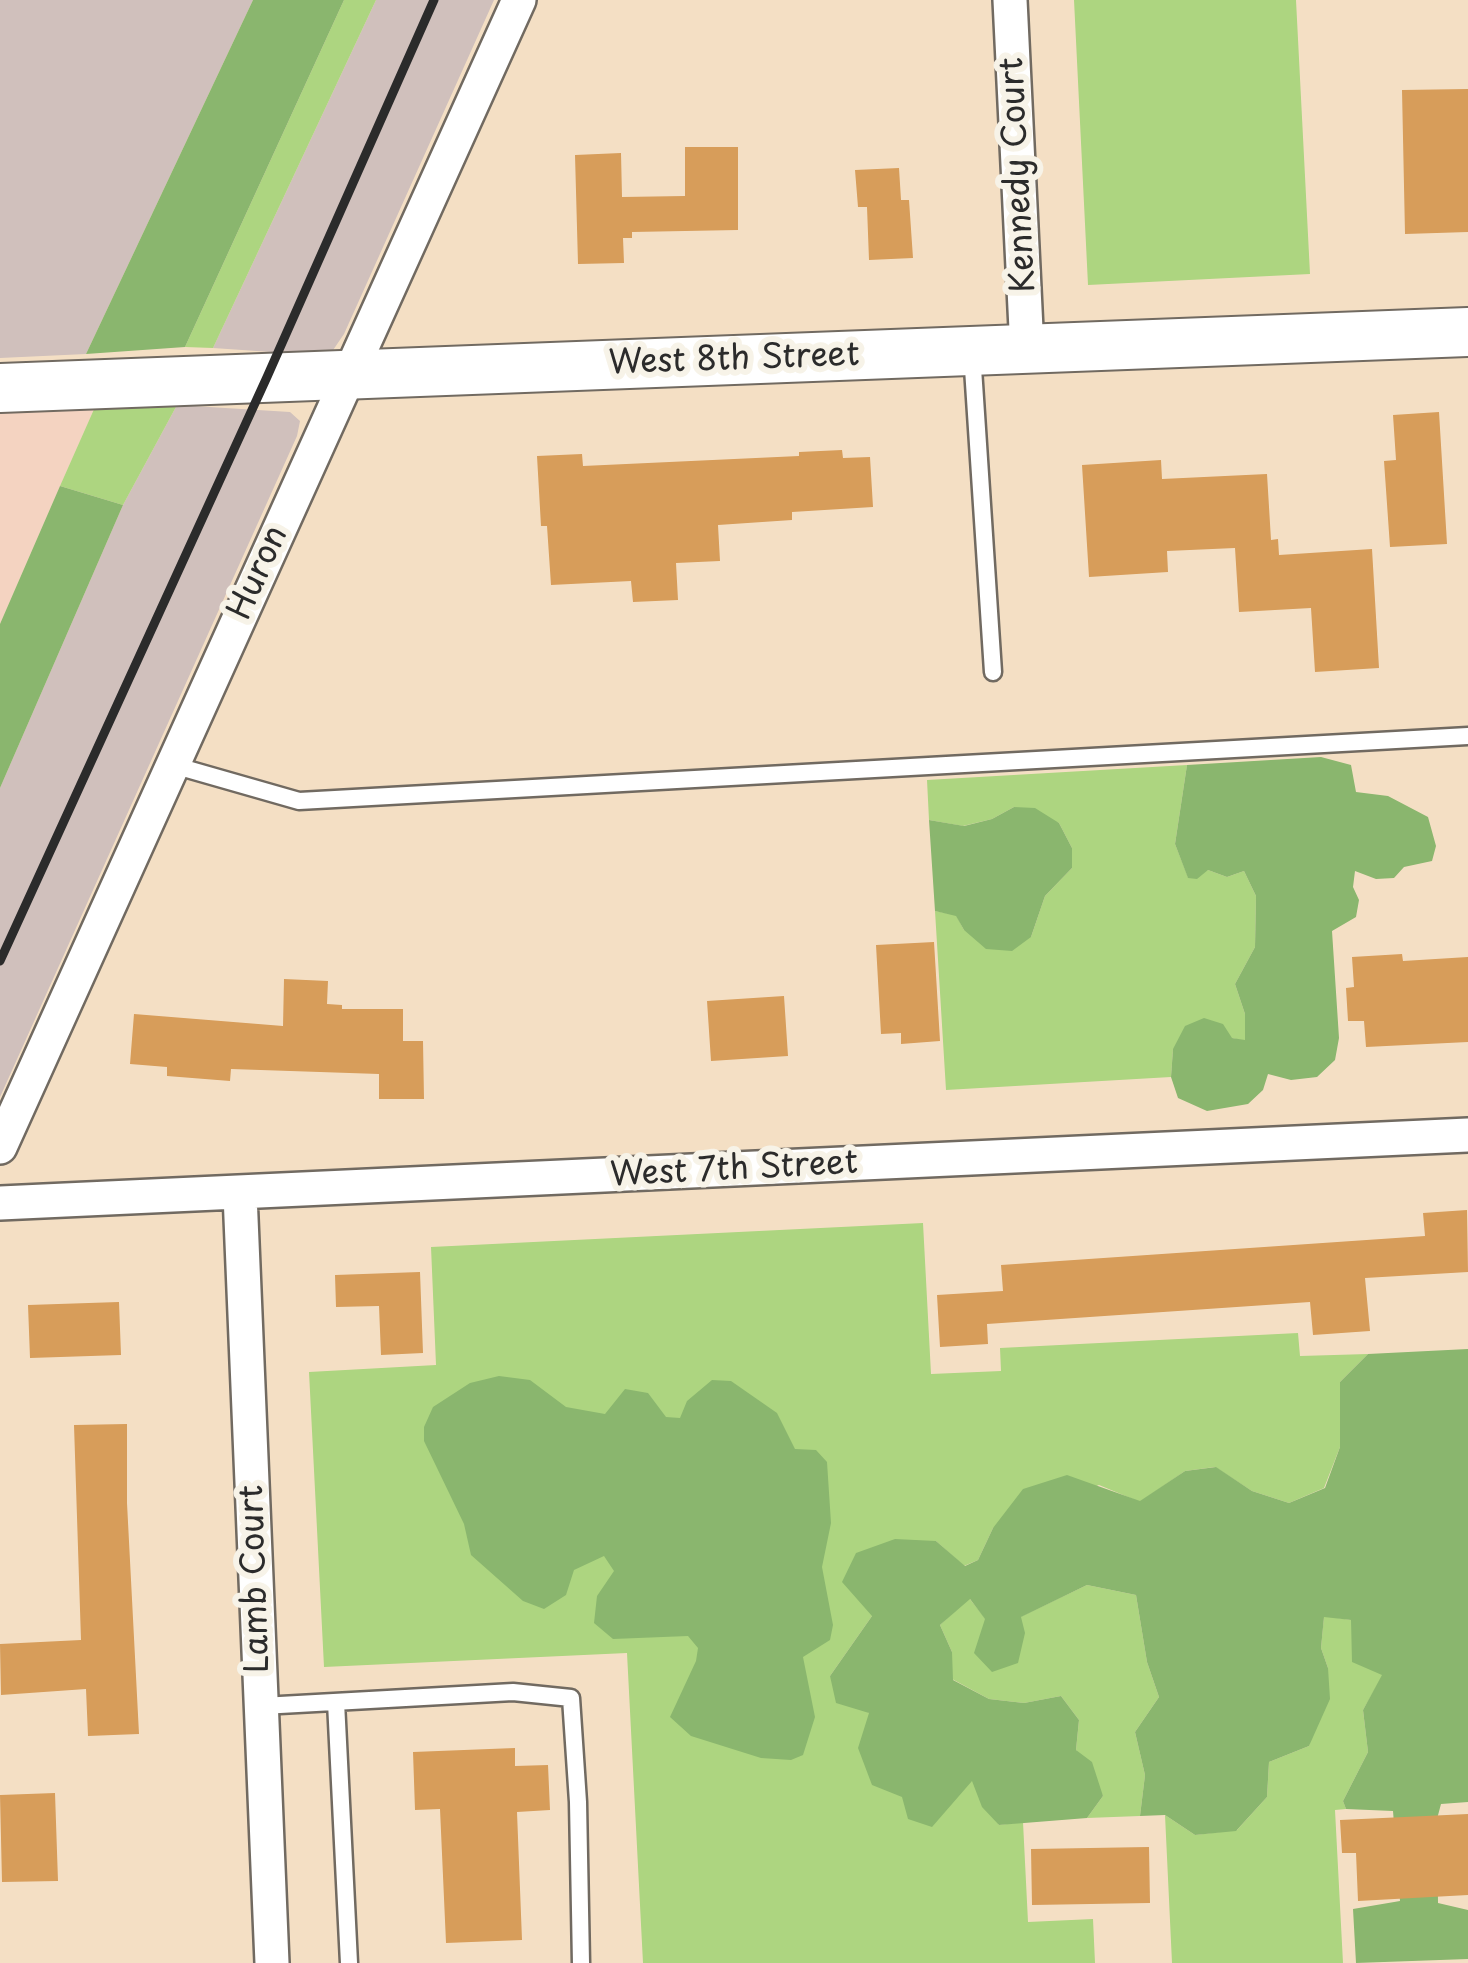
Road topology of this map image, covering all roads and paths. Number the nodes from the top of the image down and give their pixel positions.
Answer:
1 (520, 0) edge
2 (1010, 0) edge
3 (1468, 332) edge
4 (1027, 350) junction
5 (972, 352) junction
6 (350, 373) junction
7 (0, 388) edge
8 (993, 672) dead end
9 (1468, 736) edge
10 (173, 765) junction
11 (1468, 1135) edge
12 (0, 1147) edge
13 (240, 1195) junction
14 (0, 1203) edge
15 (335, 1702) junction
16 (262, 1706) junction
17 (272, 1963) edge
18 (349, 1963) edge
19 (580, 1963) edge

1 - 6 street, Huron
2 - 4 street, Kennedy Court
3 - 4 street, West 8th Street
4 - 5 street, West 8th Street
5 - 6 street, West 8th Street
5 - 8 lane
6 - 7 street, West 8th Street
6 - 10 street, Huron
9 - 10 lane
10 - 12 street, Huron
11 - 13 street, West 7th Street
13 - 14 street, West 7th Street
13 - 16 street, Lamb Court
15 - 16 lane
15 - 18 lane
15 - 19 lane
16 - 17 street, Lamb Court

